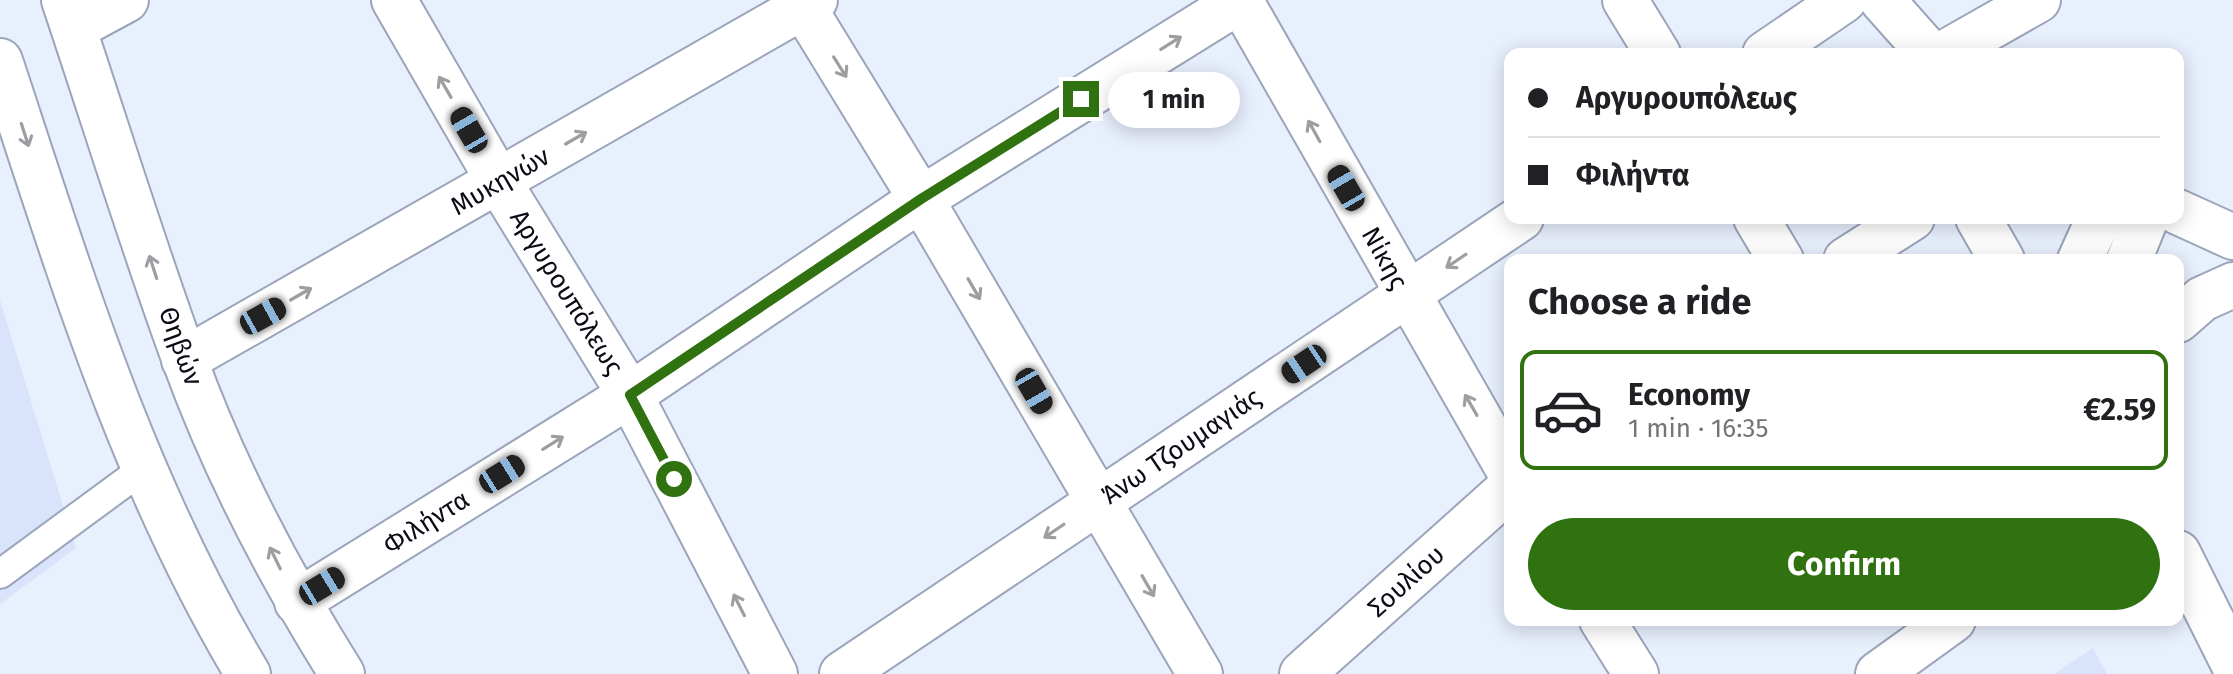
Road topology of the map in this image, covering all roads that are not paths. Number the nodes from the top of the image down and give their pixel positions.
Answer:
1 (126, 0) edge
2 (394, 0) edge
3 (1240, 0) edge
4 (1625, 0) edge
5 (1844, 0) edge
6 (1882, 0) edge
7 (2038, 0) edge
8 (806, 2) edge
9 (69, 14) edge
10 (1654, 48) edge
11 (1774, 48) edge
12 (1925, 48) edge
13 (1954, 48) edge
14 (0, 61) edge
15 (499, 182) junction
16 (921, 199) junction
17 (2184, 215) edge
18 (1512, 224) edge
19 (1760, 224) edge
20 (1903, 224) edge
21 (1981, 224) edge
22 (2096, 224) edge
23 (2144, 224) edge
24 (2233, 237) edge
25 (1777, 254) edge
26 (1855, 254) edge
27 (1999, 254) edge
28 (2083, 254) edge
29 (2131, 254) edge
30 (2233, 285) edge
31 (1406, 295) junction
32 (2184, 315) edge
33 (184, 360) junction
34 (630, 395) junction
35 (1504, 462) edge
36 (143, 469) junction
37 (1504, 493) edge
38 (1099, 501) junction
39 (2184, 565) edge
40 (0, 574) edge
41 (297, 602) junction
42 (1606, 626) edge
43 (1945, 626) edge
44 (2233, 663) edge
45 (248, 674) edge
46 (342, 674) edge
47 (775, 674) edge
48 (842, 674) edge
49 (1200, 674) edge
50 (1302, 674) edge
51 (1636, 674) edge
52 (1878, 674) edge

1 - 9 street
15 -> 2 street, Αργυρουπόλεως
16 -> 3 street, Φιλήντα
31 -> 3 street, Νίκης
4 - 10 street
5 - 11 street
6 - 12 street
7 - 13 street
15 -> 8 street, Μυκηνών
8 -> 16 street
33 -> 9 street, Θηβών
14 -> 36 street
33 -> 15 street, Μυκηνών
15 - 34 street, Αργυρουπόλεως
16 - 34 street, Φιλήντα
16 -> 38 street
17 - 24 street
18 -> 31 street, Άνω Τζουμαγιάς
19 - 25 street
20 - 26 street
21 - 27 street
22 - 28 street
23 - 29 street
30 - 32 street
35 -> 31 street, Νίκης
31 - 38 street, Άνω Τζουμαγιάς
41 -> 33 street, Θηβών
41 -> 34 street, Φιλήντα
47 -> 34 street, Αργυρουπόλεως
36 - 40 lane
36 - 45 street
37 - 50 street, Σουλίου
38 -> 48 street, Άνω Τζουμαγιάς
38 -> 49 street
39 - 44 street
41 - 46 street, Θηβών
42 - 51 street
43 - 52 street

